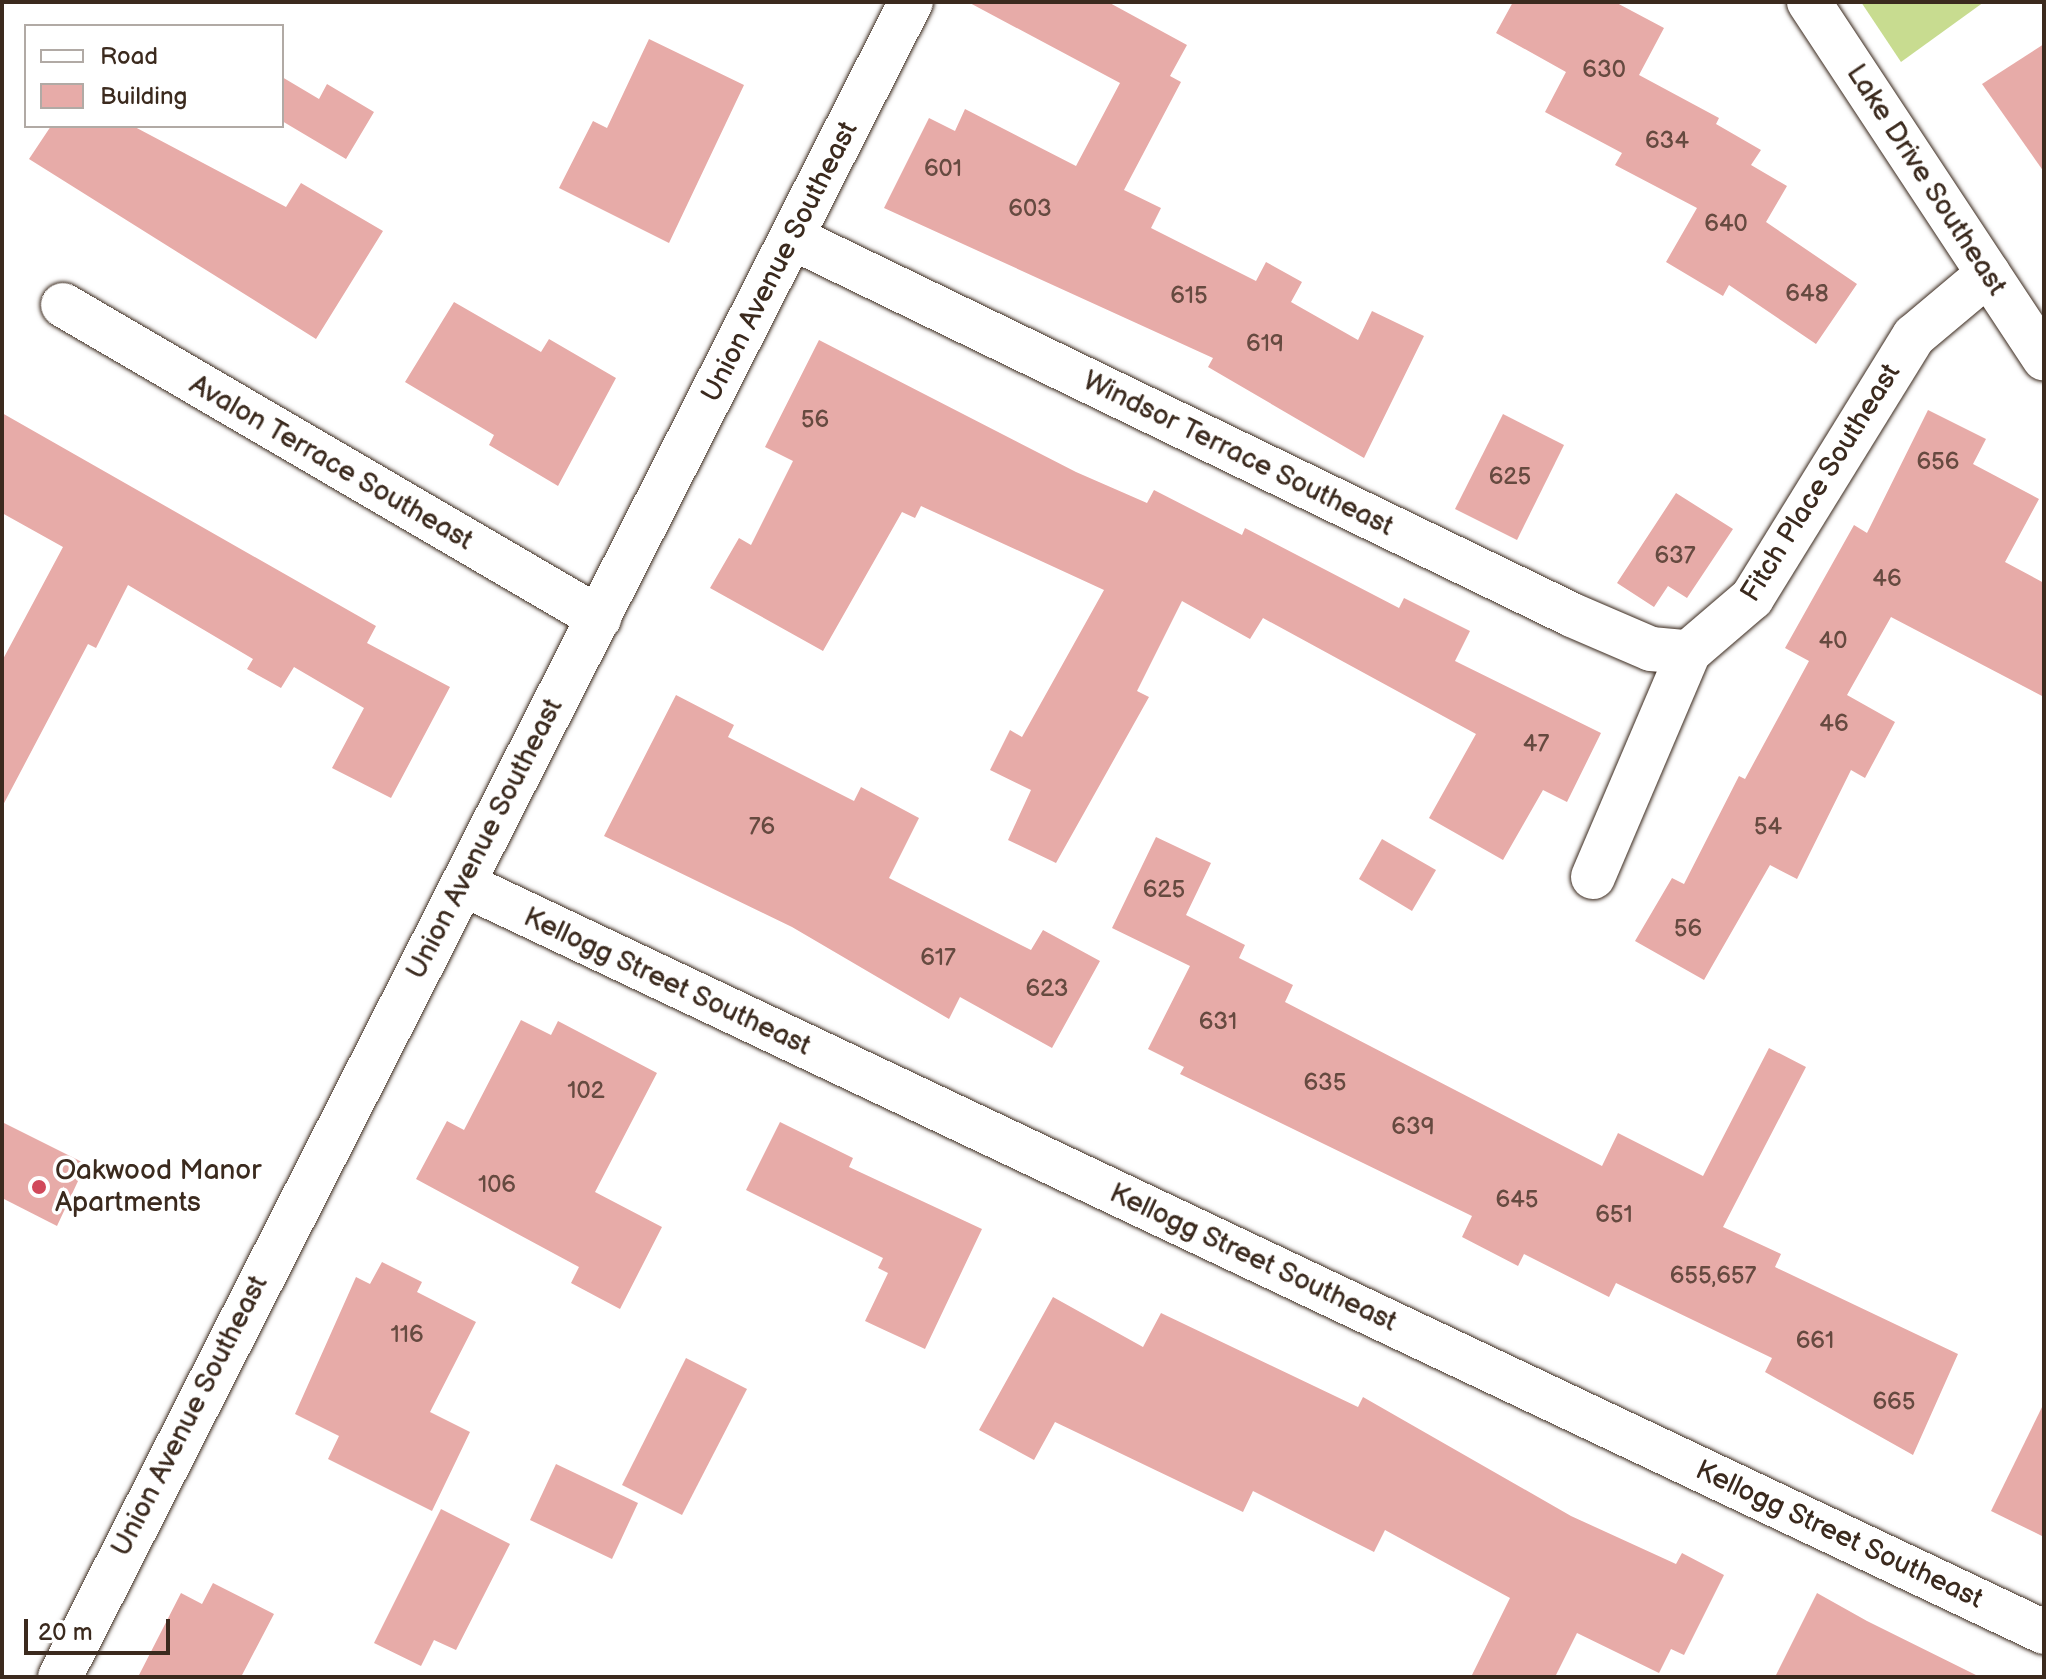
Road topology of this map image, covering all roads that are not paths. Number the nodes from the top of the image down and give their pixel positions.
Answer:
1 (911, 2) edge
2 (1809, 2) edge
3 (793, 238) junction
4 (1988, 274) junction
5 (63, 305) dead end
6 (2044, 358) edge
7 (599, 618) junction
8 (1689, 652) junction
9 (1593, 877) dead end
10 (463, 884) junction
11 (2044, 1632) edge
12 (60, 1677) edge

1 - 3 street, Union Avenue Southeast
2 - 4 street, Lake Drive Southeast
3 - 7 street, Union Avenue Southeast
3 - 8 street, Windsor Terrace Southeast
4 - 6 street, Lake Drive Southeast
4 - 8 street, Fitch Place Southeast
5 - 7 street, Avalon Terrace Southeast
7 - 10 street, Union Avenue Southeast
8 - 9 street, Fitch Place Southeast
10 - 11 street, Kellogg Street Southeast
10 - 12 street, Union Avenue Southeast

